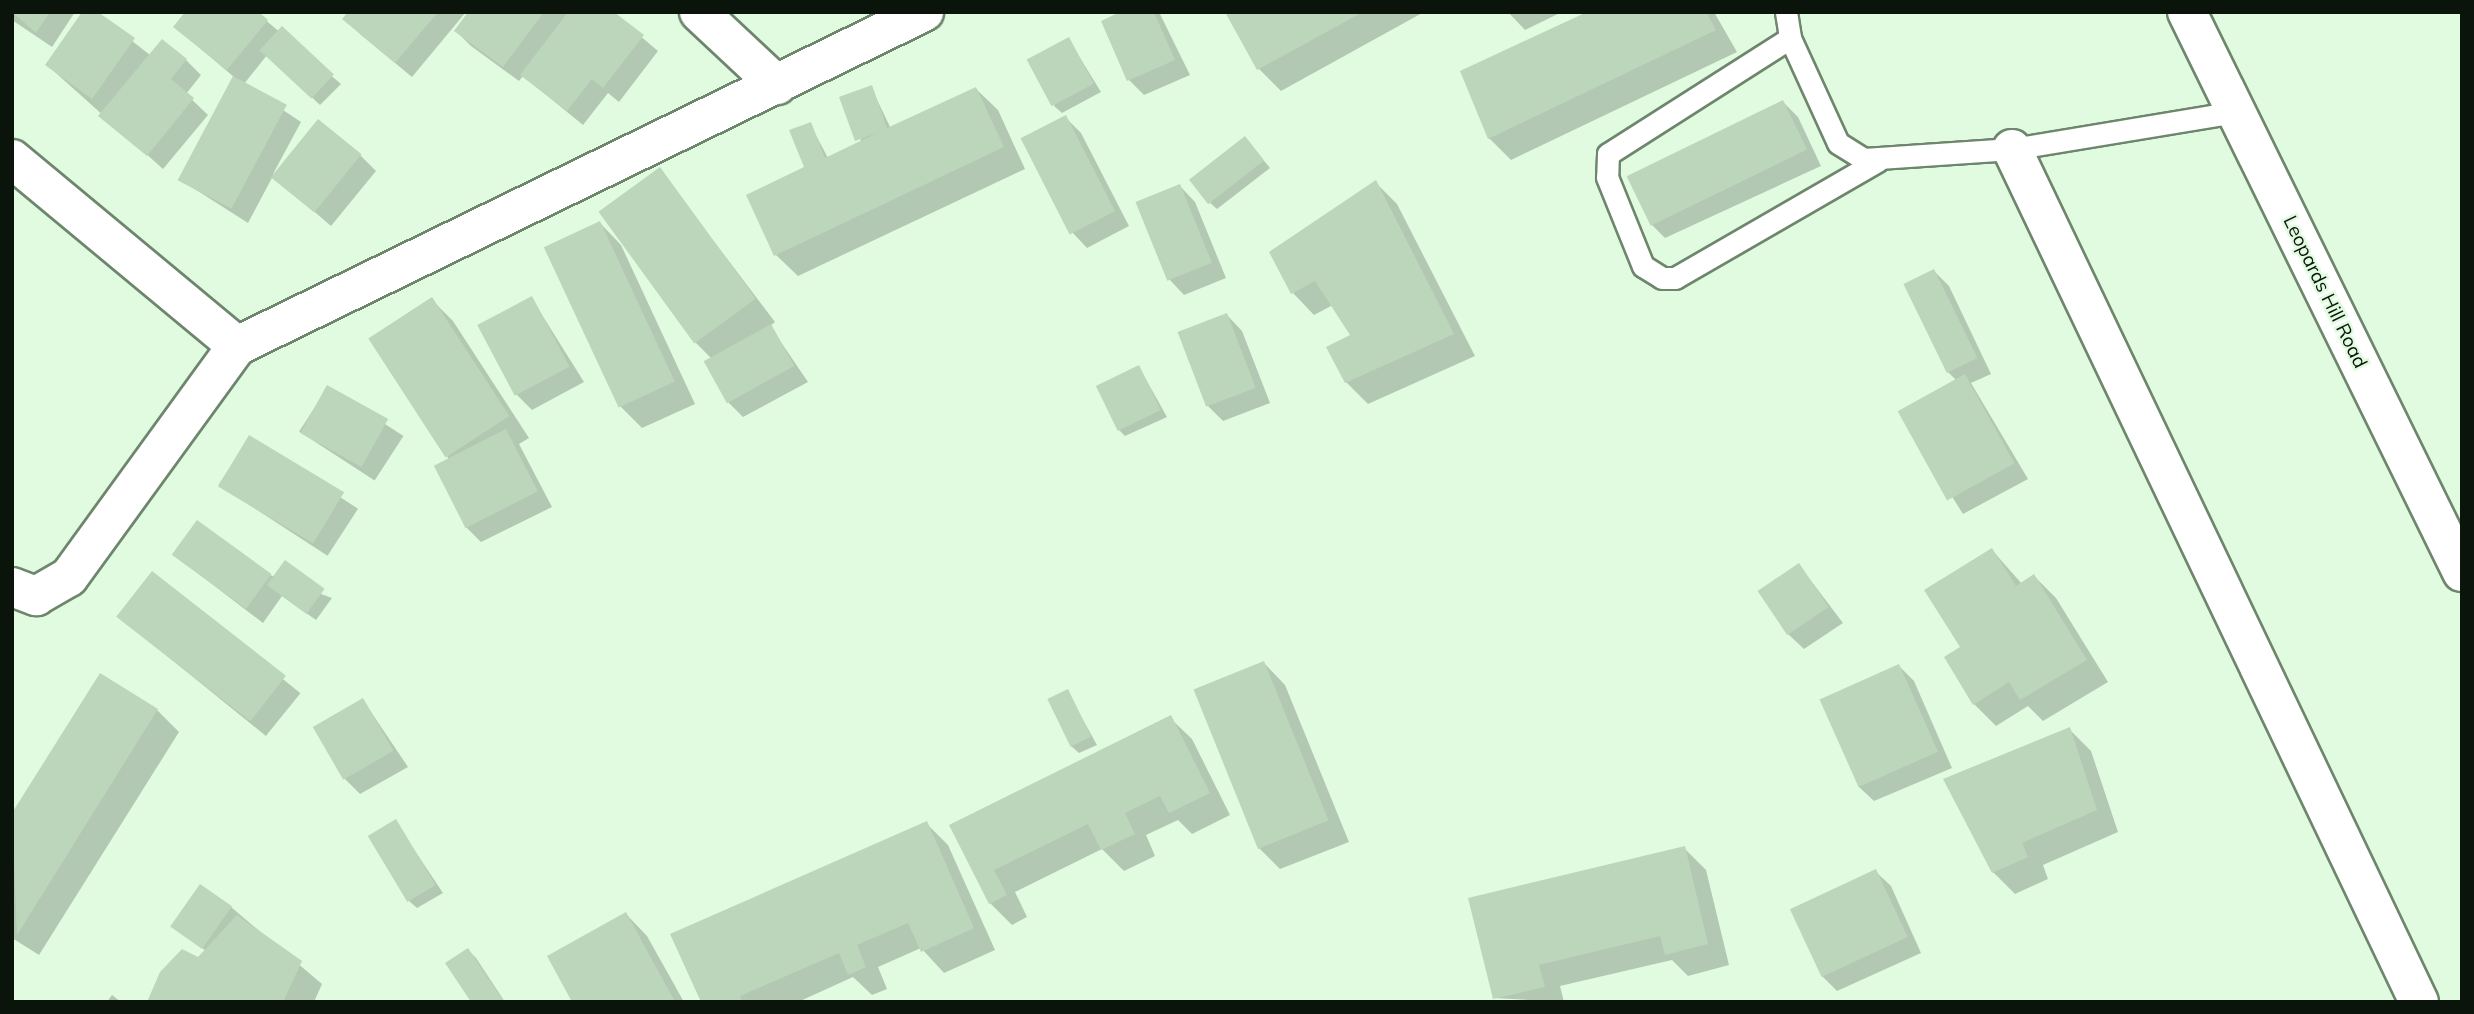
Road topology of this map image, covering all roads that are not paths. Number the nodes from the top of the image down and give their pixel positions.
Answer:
1 (699, 12) edge
2 (925, 12) edge
3 (1786, 12) edge
4 (2188, 12) edge
5 (1790, 38) junction
6 (778, 85) junction
7 (2236, 112) junction
8 (2012, 149) junction
9 (12, 159) edge
10 (1878, 162) junction
11 (237, 346) junction
12 (2462, 572) edge
13 (12, 587) edge
14 (2419, 1002) edge

1 - 6 street
2 - 6 street
3 - 5 lane
4 - 7 street, Leopards Hill Road
5 - 10 lane
5 - 10 lane
6 - 11 street
7 - 8 lane
7 - 12 street, Leopards Hill Road
8 - 10 lane
8 - 14 street
9 - 11 street
11 - 13 street

